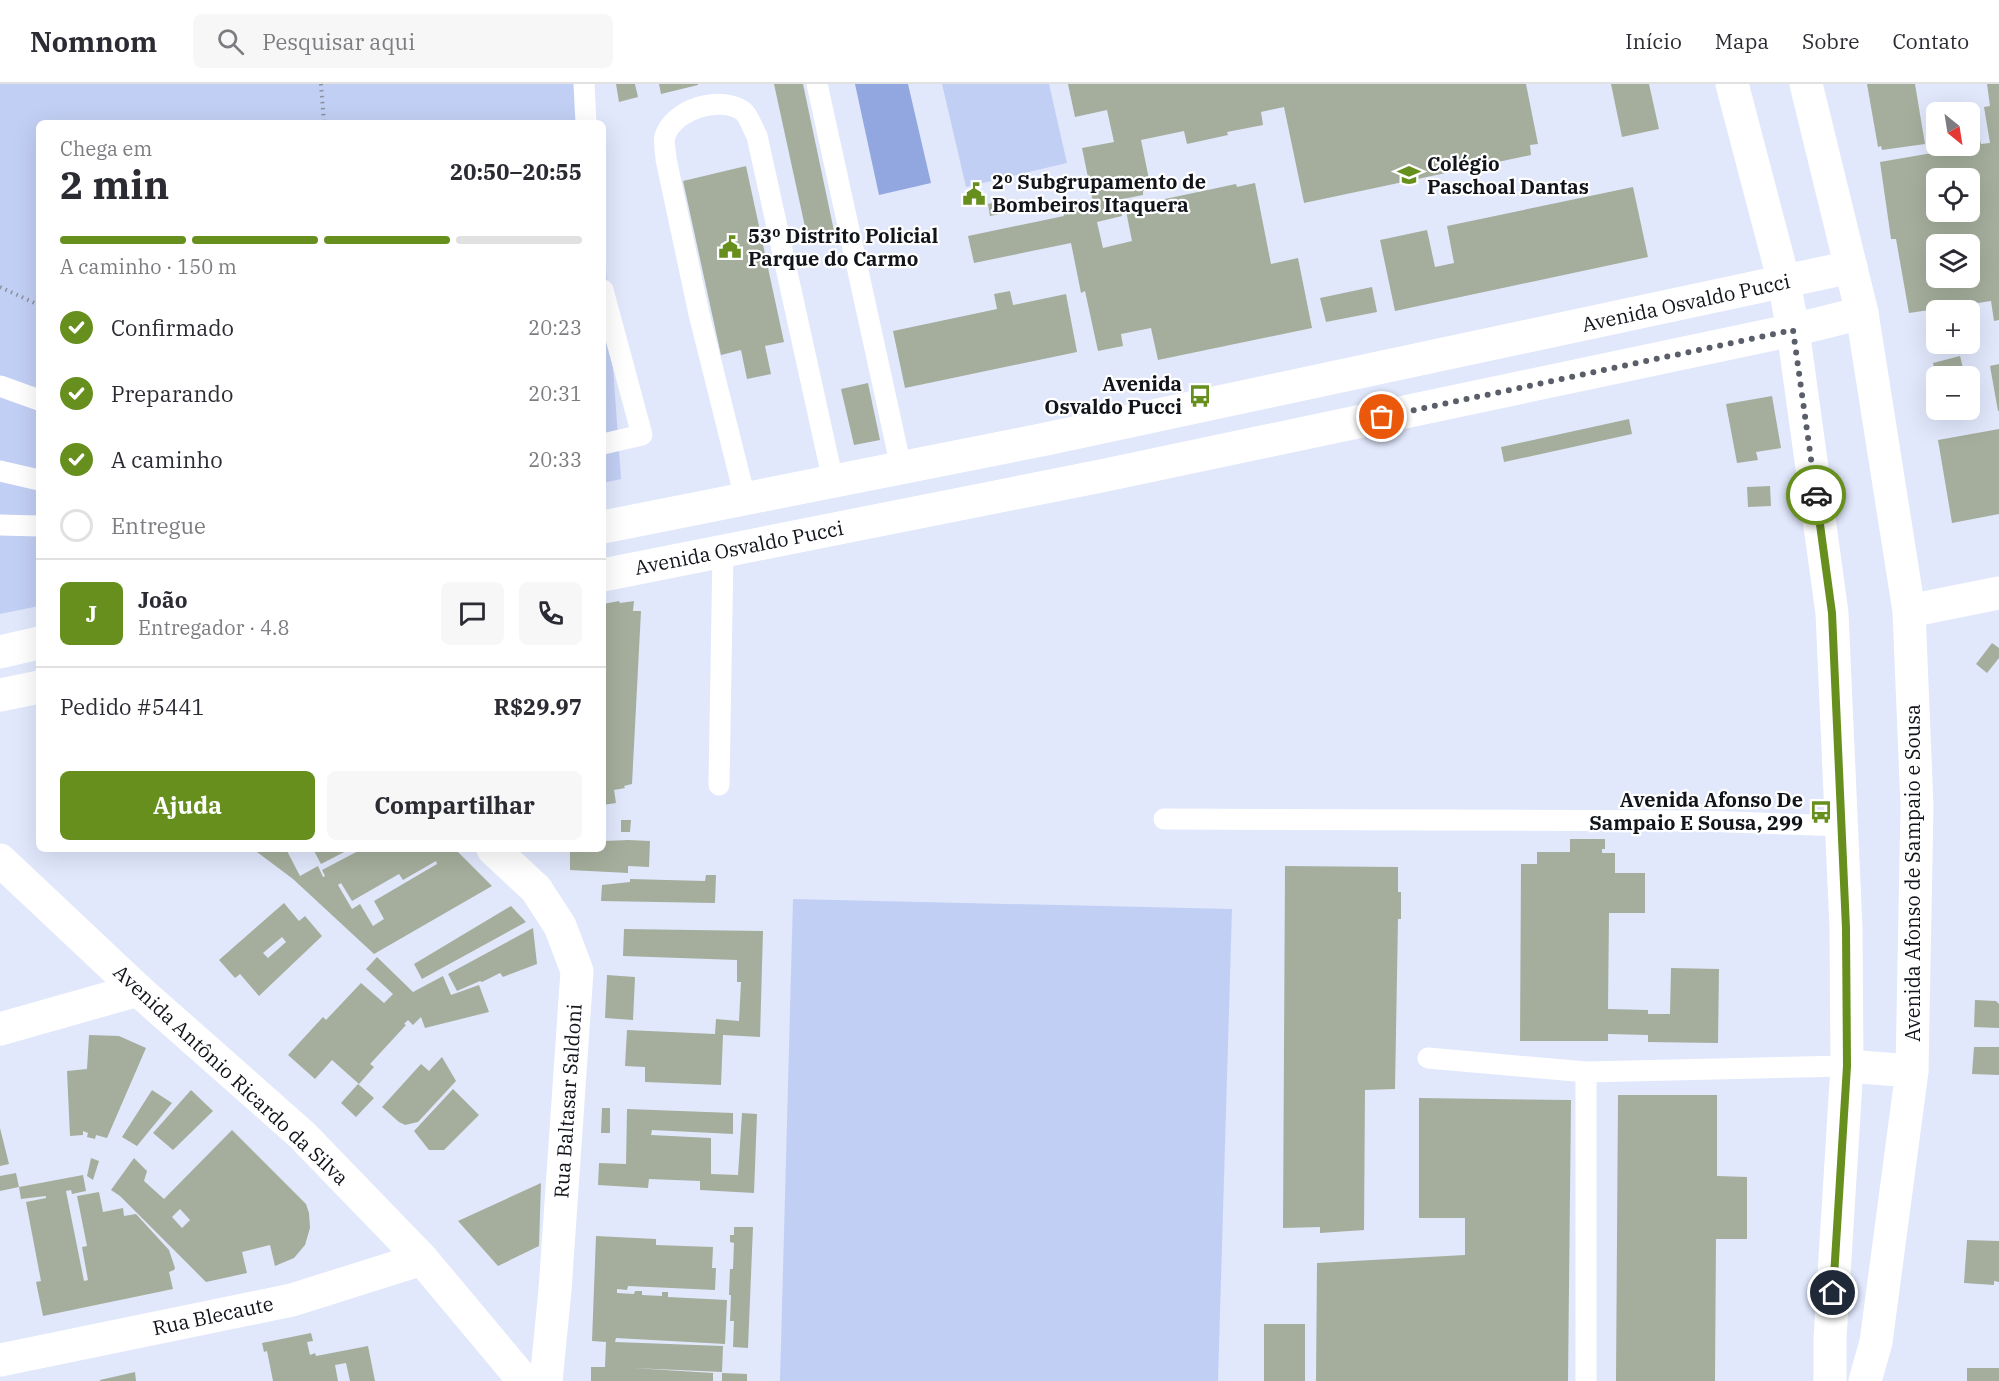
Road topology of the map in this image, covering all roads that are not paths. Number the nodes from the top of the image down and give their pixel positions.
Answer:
1 (584, 84) edge
2 (817, 84) edge
3 (1732, 84) edge
4 (1806, 84) edge
5 (586, 120) edge
6 (1851, 267) junction
7 (1784, 282) junction
8 (606, 301) edge
9 (1862, 313) junction
10 (1793, 330) junction
11 (0, 386) edge
12 (36, 399) edge
13 (606, 443) edge
14 (901, 467) junction
15 (0, 471) edge
16 (36, 479) edge
17 (833, 481) junction
18 (745, 498) junction
19 (0, 525) edge
20 (36, 526) edge
21 (606, 526) edge
22 (723, 552) junction
23 (606, 574) edge
24 (1999, 593) edge
25 (1910, 611) junction
26 (36, 644) edge
27 (0, 652) edge
28 (36, 688) edge
29 (0, 695) edge
30 (719, 784) dead end
31 (1164, 819) dead end
32 (1842, 826) junction
33 (496, 852) edge
34 (0, 860) edge
35 (138, 990) junction
36 (0, 1029) edge
37 (1428, 1058) dead end
38 (1847, 1066) junction
39 (1912, 1071) junction
40 (1586, 1072) junction
41 (422, 1259) junction
42 (0, 1360) edge
43 (524, 1381) edge
44 (546, 1381) edge
45 (1586, 1381) edge
46 (1830, 1381) edge
47 (1865, 1381) edge

1 - 5 lane
2 - 14 lane
3 - 7 main road
4 - 6 main road, Avenida Afonso de Sampaio e Sousa
6 - 7 main road, Avenida Osvaldo Pucci
6 - 9 main road, Avenida Afonso de Sampaio e Sousa
7 - 10 main road
7 - 14 main road, Avenida Osvaldo Pucci
8 - 13 lane
9 - 10 main road, Avenida Osvaldo Pucci
9 - 25 main road, Avenida Afonso de Sampaio e Sousa
10 - 22 main road, Avenida Osvaldo Pucci
10 - 32 main road
11 - 12 lane
14 - 17 main road, Avenida Osvaldo Pucci
15 - 16 lane
17 - 18 main road, Avenida Osvaldo Pucci
17 - 18 lane
18 - 21 main road, Avenida Osvaldo Pucci
19 - 20 lane
22 - 23 main road, Avenida Osvaldo Pucci
22 - 30 lane
24 - 25 main road
25 - 39 main road, Avenida Afonso de Sampaio e Sousa
26 - 27 main road
28 - 29 main road
31 - 32 lane
32 - 38 main road
33 - 44 main road, Rua Baltasar Saldoni
34 - 35 main road, Avenida Antônio Ricardo da Silva
35 - 36 main road
35 - 41 main road, Avenida Antônio Ricardo da Silva
37 - 40 lane
38 - 39 main road
38 - 40 lane
38 - 46 main road
39 - 47 main road, Avenida Afonso de Sampaio e Sousa
40 - 45 lane
41 - 42 main road, Rua Blecaute
41 - 43 main road, Avenida Antônio Ricardo da Silva

